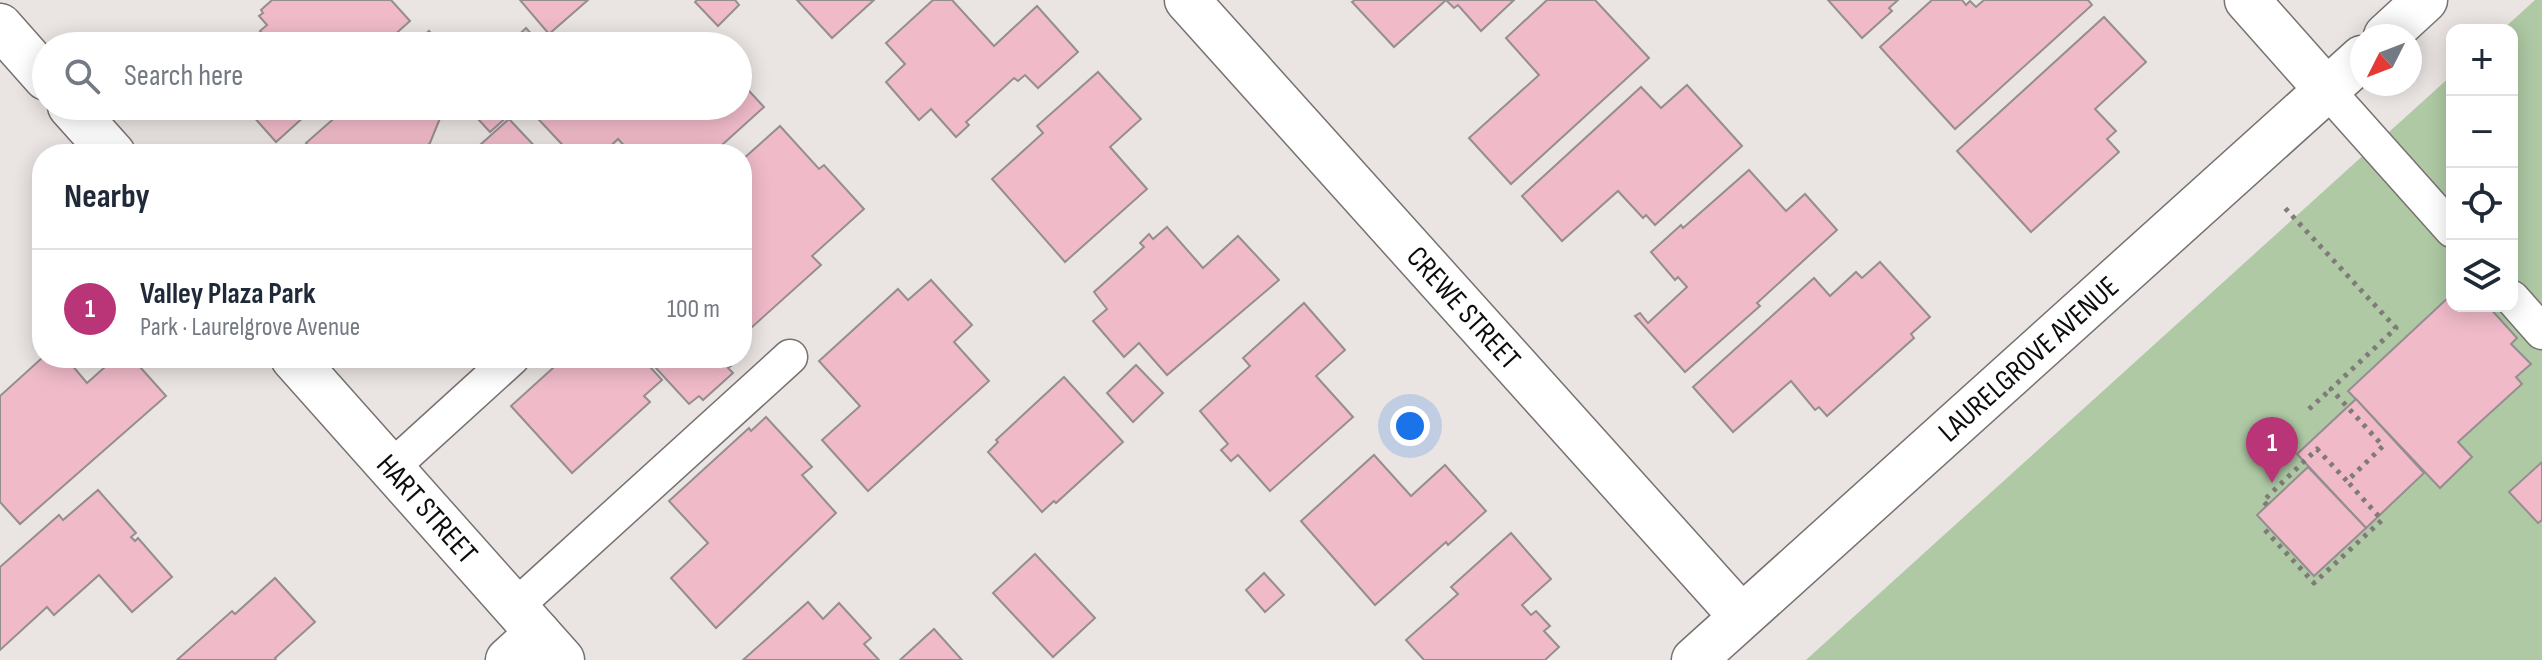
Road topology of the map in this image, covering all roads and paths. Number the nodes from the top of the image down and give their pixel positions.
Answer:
1 (1187, 0) edge
2 (2247, 0) edge
3 (2425, 0) edge
4 (2399, 24) edge
5 (0, 26) edge
6 (32, 62) edge
7 (2350, 69) edge
8 (2327, 90) junction
9 (83, 120) edge
10 (104, 144) edge
11 (2285, 208) dead end
12 (2446, 223) edge
13 (2518, 305) edge
14 (2542, 332) edge
15 (790, 357) dead end
16 (302, 368) edge
17 (501, 368) edge
18 (2331, 389) junction
19 (2309, 409) dead end
20 (391, 468) junction
21 (2347, 481) junction
22 (2267, 505) dead end
23 (2265, 530) dead end
24 (1741, 616) junction
25 (531, 640) edge
26 (1694, 660) edge

1 - 24 street, CREWE STREET
2 - 8 street
3 - 4 street
5 - 6 street
7 - 8 street, LAURELGROVE AVENUE
8 - 12 lane
8 - 24 street, LAURELGROVE AVENUE
9 - 10 street
11 - 18 path
13 - 14 lane
15 - 25 lane
16 - 20 street, HART STREET
17 - 20 lane
18 - 19 path
18 - 21 path
20 - 25 street, HART STREET
21 - 22 path
21 - 23 path
24 - 26 street, LAURELGROVE AVENUE

